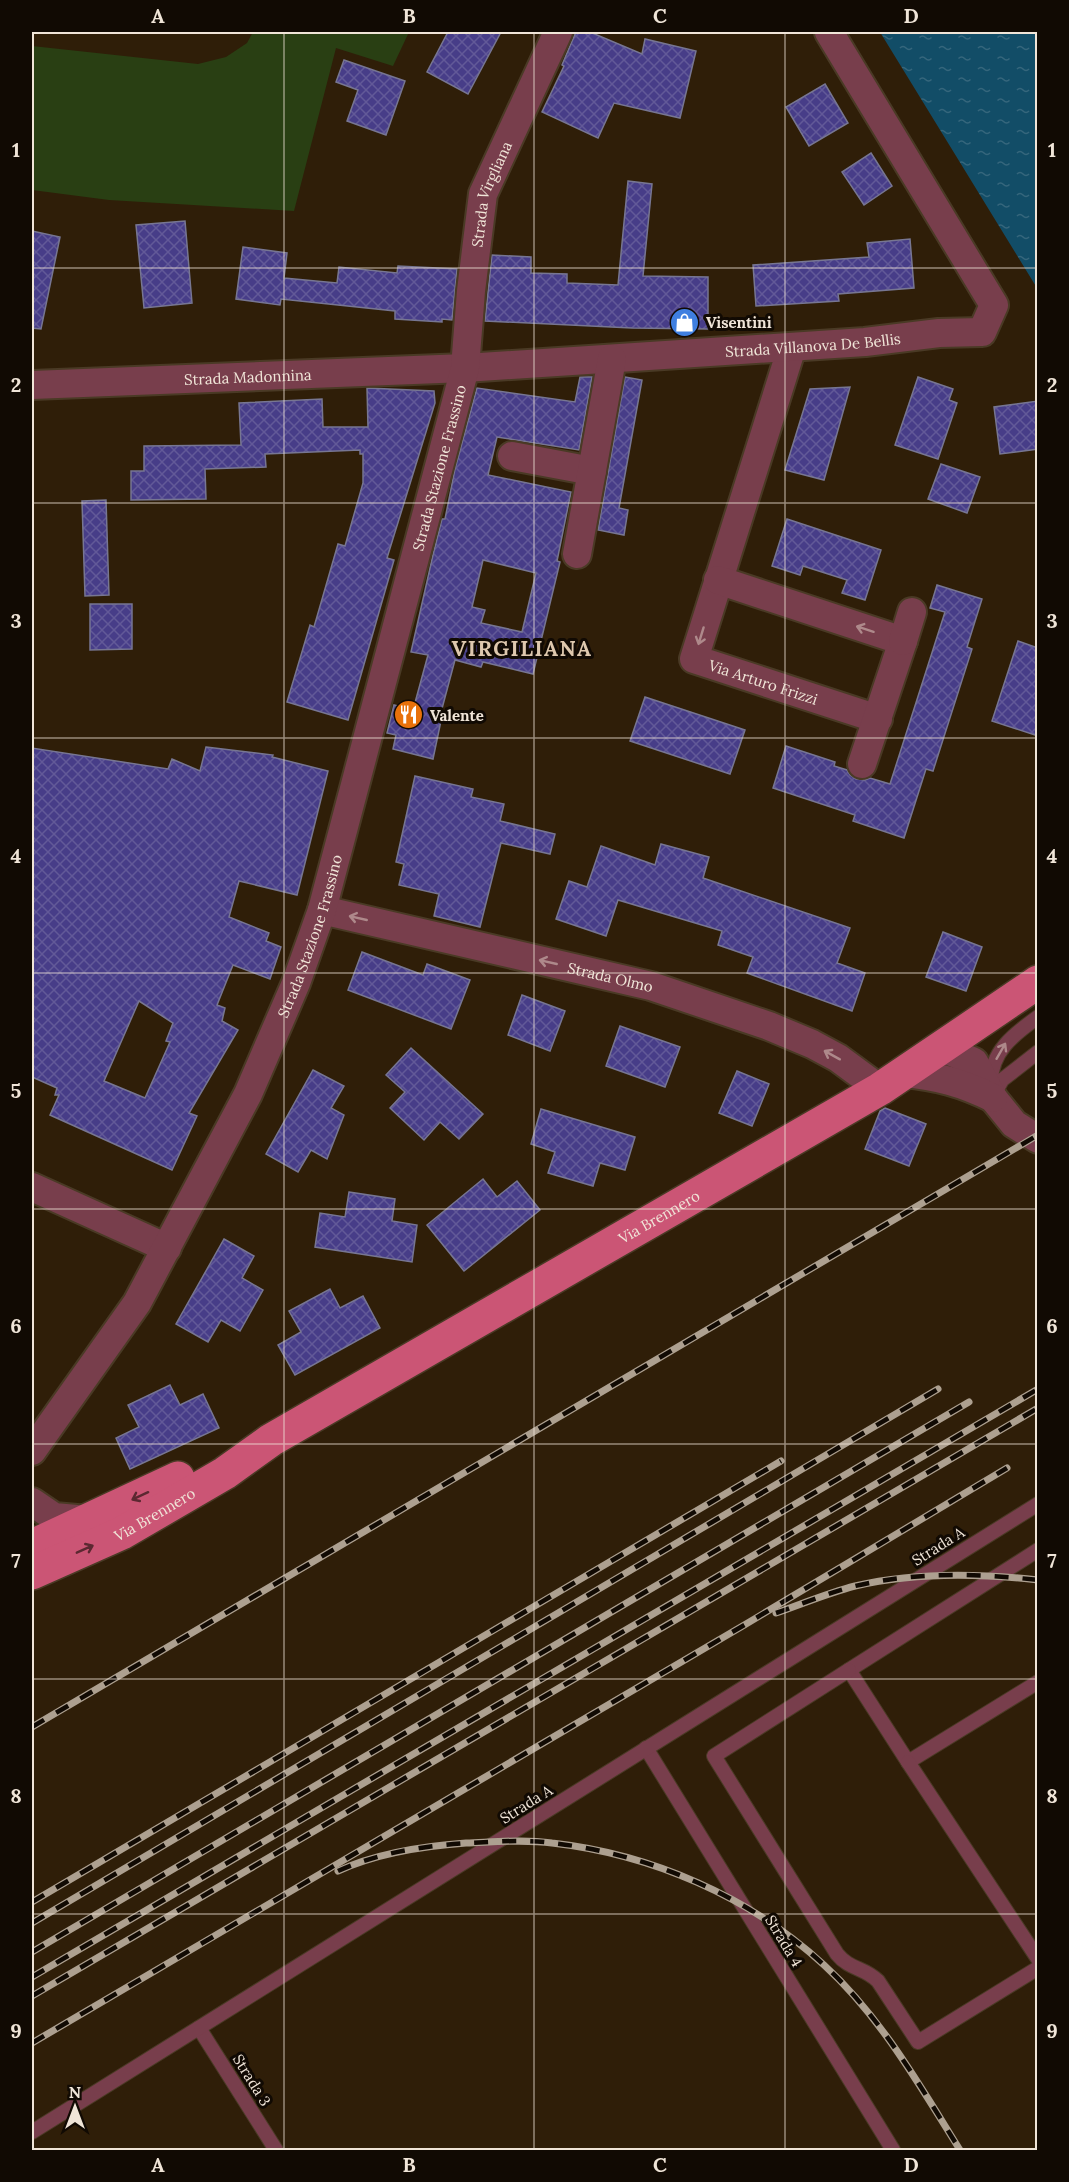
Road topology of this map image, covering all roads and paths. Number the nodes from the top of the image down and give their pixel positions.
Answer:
1 (558, 32) edge
2 (829, 32) edge
3 (792, 347) junction
4 (612, 359) junction
5 (465, 368) junction
6 (32, 385) edge
7 (512, 456) dead end
8 (592, 471) junction
9 (578, 554) dead end
10 (718, 580) junction
11 (912, 612) dead end
12 (903, 641) junction
13 (878, 719) junction
14 (862, 764) dead end
15 (322, 910) junction
16 (1038, 981) edge
17 (1038, 1017) edge
18 (938, 1049) junction
19 (1038, 1052) edge
20 (892, 1081) junction
21 (993, 1098) junction
22 (1038, 1139) edge
23 (32, 1187) edge
24 (167, 1248) junction
25 (272, 1440) junction
26 (32, 1451) edge
27 (32, 1502) edge
28 (1038, 1504) edge
29 (88, 1520) junction
30 (32, 1546) edge
31 (1038, 1550) edge
32 (32, 1573) edge
33 (849, 1670) junction
34 (1038, 1682) edge
35 (646, 1748) junction
36 (908, 1762) junction
37 (1038, 1959) edge
38 (1038, 1968) edge
39 (199, 2028) junction
40 (32, 2132) edge
41 (276, 2151) edge
42 (893, 2151) edge

1 - 5 street, Strada Virgliana
2 - 3 street, Strada Villanova De Bellis
3 - 4 street, Strada Villanova De Bellis
3 - 10 street, Via Arturo Frizzi
4 - 5 street, Strada Villanova De Bellis
4 - 8 street
5 - 6 street, Strada Madonnina
5 - 15 street, Strada Stazione Frassino
7 - 8 street
8 - 9 street
12 -> 10 street
10 -> 13 street, Via Arturo Frizzi
11 - 12 street
12 - 13 street
13 - 14 street
20 -> 15 street, Strada Olmo
15 - 24 street, Strada Stazione Frassino
16 - 18 main road, Via Brennero
21 -> 17 lane
18 - 20 main road, Via Brennero
18 - 21 street
19 - 21 lane
20 - 21 street
20 - 25 main road, Via Brennero
21 - 22 street
23 - 24 street
24 - 26 street, Strada Stazione Frassino
25 -> 29 main road, Via Brennero
32 -> 25 main road, Via Brennero
27 - 29 street
28 - 35 lane, Strada A
29 - 30 main road, Via Brennero
31 - 33 lane
33 - 36 lane
33 - 38 lane
34 - 36 lane
35 - 39 lane, Strada A
35 - 42 lane, Strada 4
36 - 37 lane
39 - 40 lane, Strada A
39 - 41 lane, Strada 3

